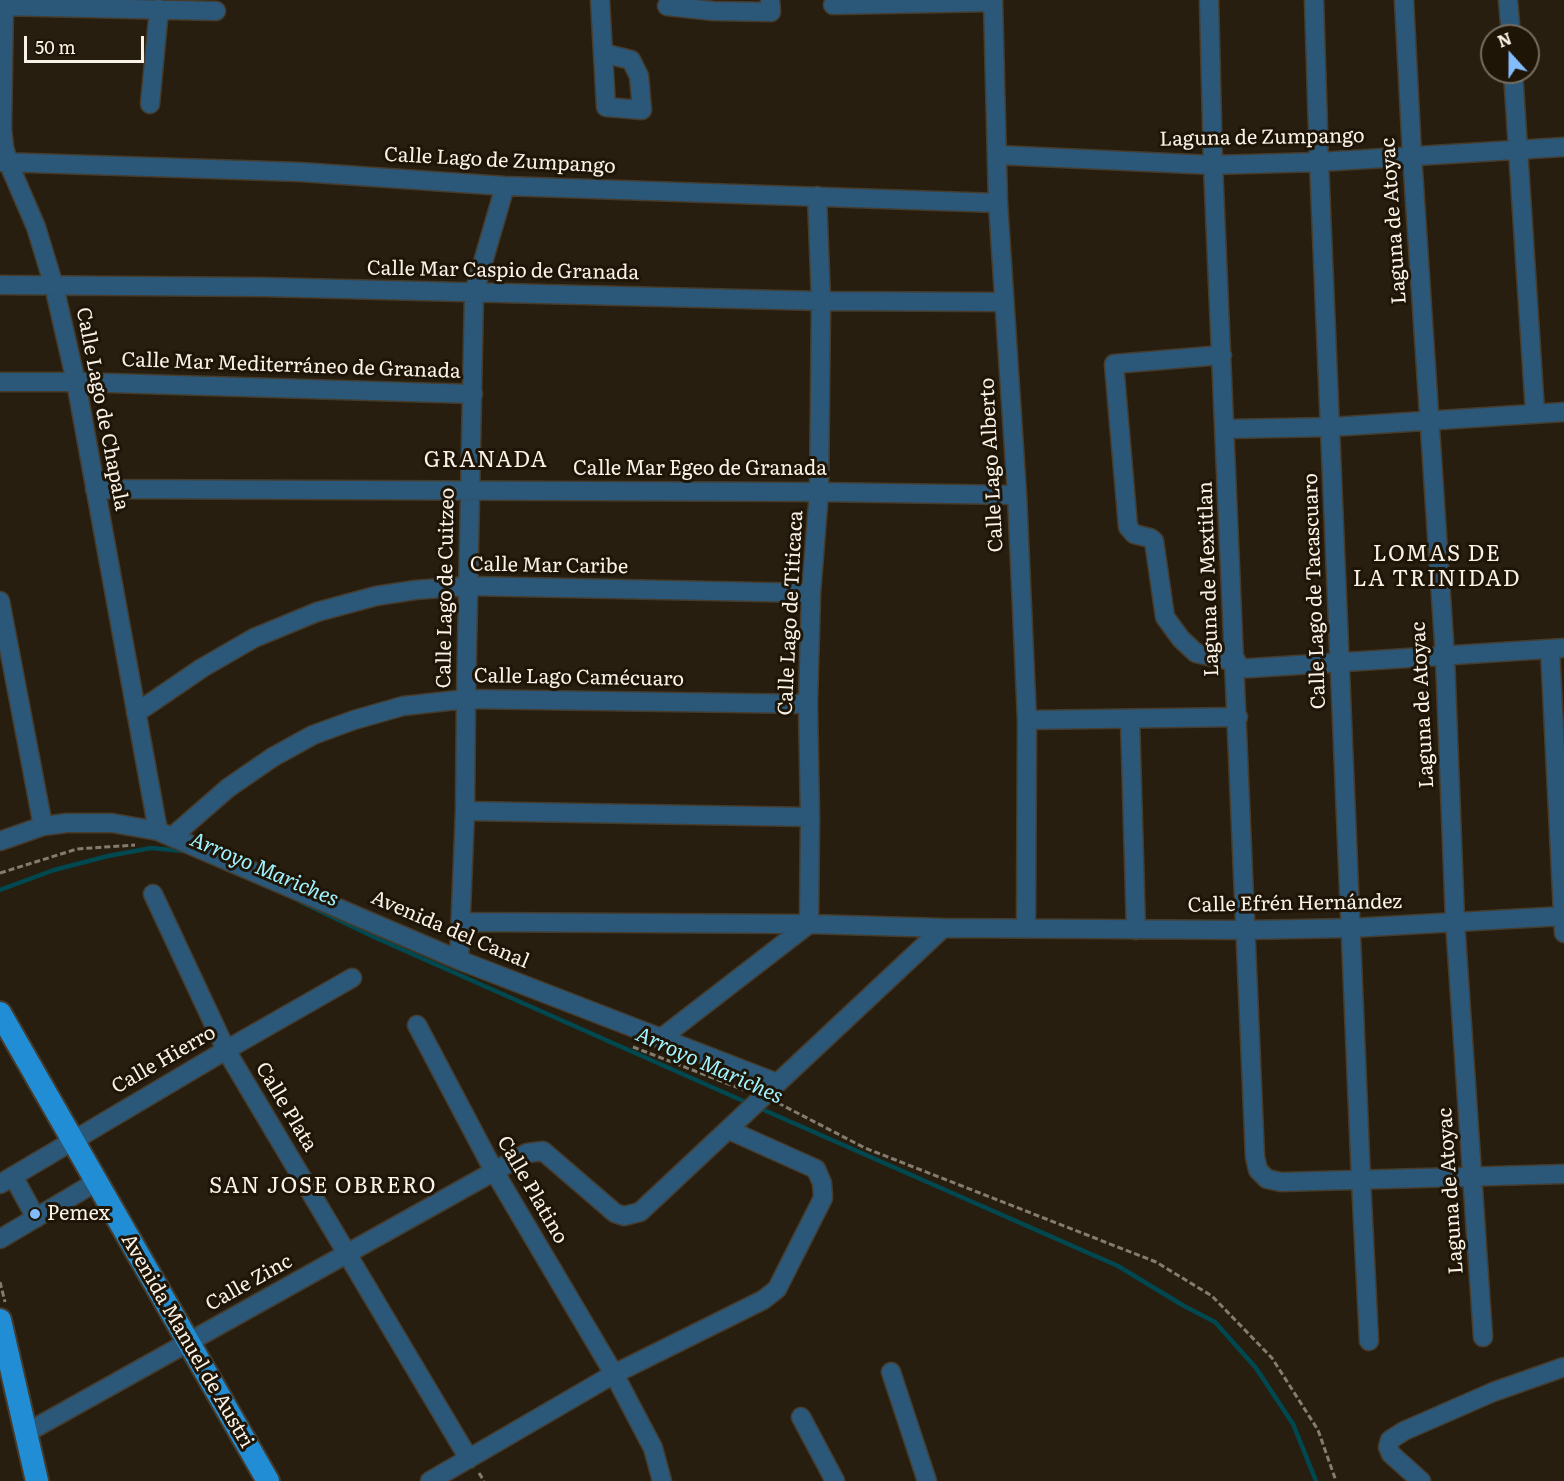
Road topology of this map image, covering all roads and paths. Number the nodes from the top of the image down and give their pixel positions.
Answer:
1 (600, 0) edge
2 (770, 0) edge
3 (1209, 0) edge
4 (1314, 0) edge
5 (1404, 0) edge
6 (1509, 0) edge
7 (993, 1) edge
8 (3, 4) edge
9 (713, 5) edge
10 (833, 5) dead end
11 (667, 6) dead end
12 (159, 9) junction
13 (216, 11) dead end
14 (1510, 24) edge
15 (603, 53) dead end
16 (1514, 84) edge
17 (150, 104) dead end
18 (1564, 147) edge
19 (1518, 148) junction
20 (998, 155) junction
21 (1412, 155) junction
22 (4, 162) edge
23 (1319, 162) junction
24 (1214, 165) junction
25 (505, 186) junction
26 (817, 196) junction
27 (998, 203) junction
28 (0, 285) edge
29 (54, 286) junction
30 (474, 293) junction
31 (821, 301) junction
32 (1004, 302) junction
33 (1222, 355) junction
34 (0, 382) edge
35 (75, 382) junction
36 (473, 394) junction
37 (1535, 412) junction
38 (1564, 412) edge
39 (1430, 421) junction
40 (1331, 427) junction
41 (1226, 429) junction
42 (95, 489) junction
43 (471, 491) junction
44 (819, 492) junction
45 (1017, 495) junction
46 (468, 586) junction
47 (811, 593) junction
48 (0, 601) edge
49 (1557, 649) edge
50 (1445, 657) junction
51 (1341, 662) junction
52 (1236, 664) junction
53 (466, 699) junction
54 (808, 704) junction
55 (136, 713) junction
56 (1238, 717) junction
57 (1026, 720) junction
58 (1130, 720) junction
59 (465, 811) junction
60 (810, 817) junction
61 (43, 826) junction
62 (166, 833) junction
63 (0, 841) edge
64 (135, 846) dead end
65 (0, 873) edge
66 (153, 894) dead end
67 (1455, 921) junction
68 (461, 922) junction
69 (1564, 922) edge
70 (809, 924) junction
71 (1026, 927) junction
72 (943, 928) junction
73 (1351, 928) junction
74 (1136, 930) junction
75 (1246, 930) junction
76 (459, 960) junction
77 (352, 978) dead end
78 (0, 1013) edge
79 (417, 1025) dead end
80 (660, 1039) junction
81 (627, 1044) dead end
82 (226, 1050) junction
83 (767, 1093) junction
84 (729, 1130) junction
85 (72, 1140) junction
86 (494, 1171) junction
87 (1564, 1174) edge
88 (1473, 1177) junction
89 (7, 1180) edge
90 (1360, 1180) junction
91 (96, 1182) junction
92 (36, 1218) junction
93 (0, 1239) edge
94 (347, 1254) junction
95 (0, 1320) edge
96 (1483, 1337) dead end
97 (1370, 1341) dead end
98 (189, 1343) junction
99 (3, 1345) edge
100 (1564, 1367) edge
101 (891, 1372) dead end
102 (614, 1374) junction
103 (801, 1417) dead end
104 (26, 1433) junction
105 (469, 1459) junction
106 (37, 1481) edge
107 (268, 1481) edge
108 (430, 1481) edge
109 (662, 1481) edge
110 (835, 1481) edge
111 (927, 1481) edge
112 (1336, 1481) edge
113 (1421, 1481) edge

1 - 15 street
2 - 9 street
3 - 24 street, Laguna de Mextitlan
4 - 23 street, Calle Lago de Tacascuaro
5 - 21 street, Laguna de Atoyac
6 - 14 street
7 - 10 street
7 - 20 street, Calle Lago Alberto
8 - 12 street
8 - 22 street, Calle Lago de Chapala
9 - 11 street
12 - 13 street
12 - 17 street
16 - 19 street
18 - 19 street, Laguna de Zumpango
19 - 21 street, Laguna de Zumpango
19 - 37 street
20 - 24 street, Laguna de Zumpango
20 - 27 street, Calle Lago Alberto
21 - 23 street, Laguna de Zumpango
21 - 39 street, Laguna de Atoyac
22 - 25 street, Calle Lago de Zumpango
22 - 29 street, Calle Lago de Chapala
23 - 24 street, Laguna de Zumpango
23 - 40 street, Calle Lago de Tacascuaro
24 - 33 street, Laguna de Mextitlan
25 - 26 street, Calle Lago de Zumpango
25 - 30 street, Calle Lago de Cuitzeo
26 - 27 street, Calle Lago de Zumpango
26 - 31 street, Calle Lago de Titicaca
27 - 32 street, Calle Lago Alberto
28 - 29 street, Calle Mar Caspio de Granada
29 - 30 street, Calle Mar Caspio de Granada
29 - 35 street, Calle Lago de Chapala
30 - 31 street, Calle Mar Caspio de Granada
30 - 36 street, Calle Lago de Cuitzeo
31 - 32 street, Calle Mar Caspio de Granada
31 - 44 street, Calle Lago de Titicaca
32 - 45 street, Calle Lago Alberto
33 - 41 street, Laguna de Mextitlan
33 - 52 street
34 - 35 street, Calle Mar Mediterráneo de Granada
35 - 36 street, Calle Mar Mediterráneo de Granada
35 - 42 street, Calle Lago de Chapala
36 - 43 street, Calle Lago de Cuitzeo
37 - 38 street
37 - 39 street
39 - 40 street
39 - 50 street, Laguna de Atoyac
40 - 41 street
40 - 51 street, Calle Lago de Tacascuaro
41 - 52 street, Laguna de Mextitlan
42 - 43 street, Calle Mar Egeo de Granada
42 - 55 street, Calle Lago de Chapala
43 - 44 street, Calle Mar Egeo de Granada
43 - 46 street, Calle Lago de Cuitzeo
44 - 45 street, Calle Mar Egeo de Granada
44 - 47 street, Calle Lago de Titicaca
45 - 57 street, Calle Lago Alberto
46 - 47 street, Calle Mar Caribe
46 - 53 street, Calle Lago de Cuitzeo
46 - 55 street, Calle Mar Caribe
47 - 54 street, Calle Lago de Titicaca
48 - 61 street
49 - 50 street
49 - 69 street
50 - 51 street
50 - 67 street, Laguna de Atoyac
51 - 52 street
51 - 73 street, Calle Lago de Tacascuaro
52 - 56 street, Laguna de Mextitlan
53 - 54 street, Calle Lago Camécuaro
53 - 59 street, Calle Lago de Cuitzeo
53 - 62 street, Calle Lago Camécuaro
54 - 60 street, Calle Lago de Titicaca
55 - 62 street, Calle Lago de Chapala
56 - 58 street
56 - 75 street, Laguna de Mextitlan
57 - 58 street
57 - 71 street, Calle Lago Alberto
58 - 74 street
59 - 60 street
59 - 68 street, Calle Lago de Cuitzeo
60 - 70 street, Calle Lago de Titicaca
61 - 62 street, Avenida del Canal
61 - 63 street, Avenida del Canal
62 - 76 street, Avenida del Canal
64 - 65 path
66 - 82 street, Calle Plata
67 - 69 street, Calle Efrén Hernández
67 - 73 street, Calle Efrén Hernández
67 - 88 street, Laguna de Atoyac
68 - 70 street, Calle Efrén Hernández
68 - 76 street, Calle Lago de Cuitzeo
70 - 72 street, Calle Efrén Hernández
70 - 80 street
71 - 72 street, Calle Efrén Hernández
71 - 74 street, Calle Efrén Hernández
72 - 83 street
73 - 75 street, Calle Efrén Hernández
73 - 90 street, Calle Lago de Tacascuaro
74 - 75 street, Calle Efrén Hernández
75 - 90 street, Laguna de Mextitlan
76 - 80 street, Avenida del Canal
77 - 82 street, Calle Hierro
78 - 85 main road, Avenida Manuel de Austri
79 - 86 street, Calle Platino
80 - 83 street, Avenida del Canal
81 - 83 path
82 - 85 street, Calle Hierro
82 - 94 street, Calle Plata
83 - 84 street
83 - 112 path
84 - 86 street, Calle Zinc
84 - 102 street
85 - 89 street, Calle Hierro
85 - 91 main road, Avenida Manuel de Austri
86 - 94 street, Calle Zinc
86 - 102 street, Calle Platino
87 - 88 street
88 - 90 street
88 - 96 street, Laguna de Atoyac
89 - 92 street
90 - 97 street, Calle Lago de Tacascuaro
91 - 92 street
91 - 98 main road, Avenida Manuel de Austri
92 - 93 street
94 - 98 street, Calle Zinc
94 - 105 street, Calle Plata
95 - 99 main road
98 - 104 street, Calle Zinc
98 - 107 main road, Avenida Manuel de Austri
99 - 104 main road
100 - 113 street
101 - 111 street
102 - 105 street
102 - 109 street, Calle Platino
103 - 110 street
104 - 106 main road
105 - 108 street

